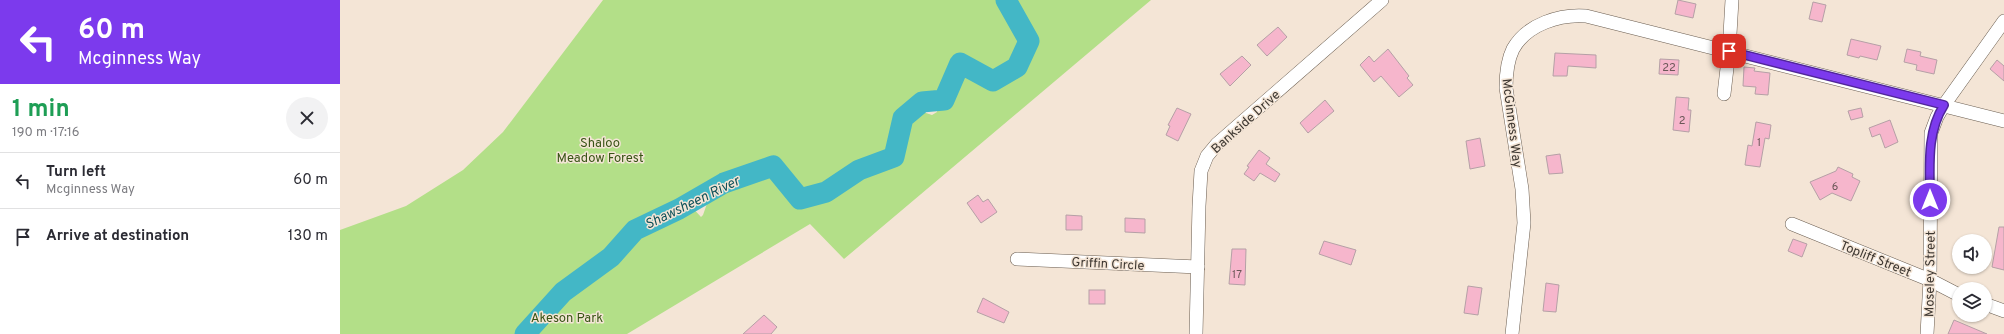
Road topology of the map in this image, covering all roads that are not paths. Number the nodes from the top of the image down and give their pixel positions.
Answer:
1 (1382, 0) edge
2 (1732, 0) edge
3 (2004, 21) edge
4 (1729, 51) junction
5 (1724, 94) dead end
6 (1944, 105) junction
7 (2004, 121) edge
8 (1792, 224) dead end
9 (1017, 259) dead end
10 (1198, 267) junction
11 (1930, 280) junction
12 (1952, 291) edge
13 (1992, 307) edge
14 (2004, 311) edge
15 (1196, 334) edge
16 (1512, 334) edge
17 (1927, 334) edge

1 - 10 street, Bankside Drive
2 - 4 street
3 - 6 street, Moseley Street
4 - 5 street
4 - 6 street
4 - 16 street, McGinness Way
6 - 7 street
6 - 11 street, Moseley Street
8 - 11 street, Topliff Street
9 - 10 street, Griffin Circle
10 - 15 street, Bankside Drive
11 - 12 street, Topliff Street
11 - 17 street, Moseley Street
13 - 14 street

